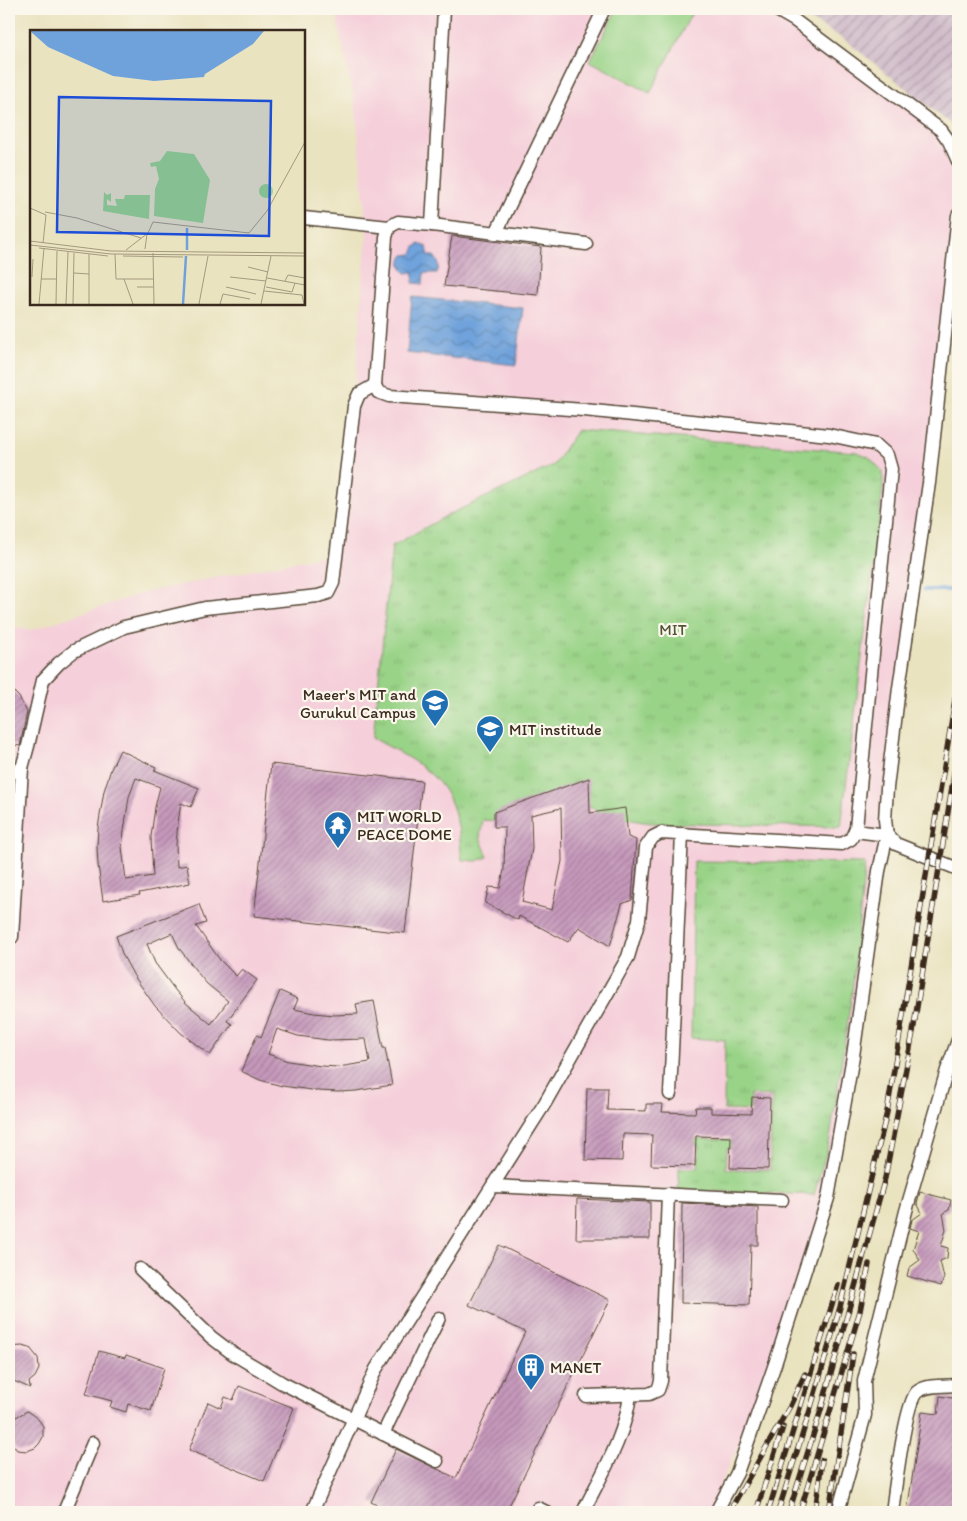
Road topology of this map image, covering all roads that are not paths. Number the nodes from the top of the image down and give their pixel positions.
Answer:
1 (444, 9) edge
2 (604, 9) edge
3 (775, 9) edge
4 (958, 161) edge
5 (958, 214) edge
6 (305, 218) edge
7 (432, 225) junction
8 (389, 227) junction
9 (496, 233) junction
10 (586, 244) dead end
11 (375, 384) junction
12 (22, 768) junction
13 (9, 774) edge
14 (855, 831) junction
15 (682, 834) junction
16 (887, 835) junction
17 (958, 869) edge
18 (12, 937) dead end
19 (958, 1040) edge
20 (670, 1094) dead end
21 (492, 1186) junction
22 (668, 1194) junction
23 (782, 1200) dead end
24 (140, 1269) dead end
25 (439, 1318) dead end
26 (958, 1386) edge
27 (630, 1394) junction
28 (586, 1396) dead end
29 (353, 1419) junction
30 (383, 1434) junction
31 (93, 1443) dead end
32 (437, 1461) dead end
33 (64, 1512) edge
34 (312, 1512) edge
35 (583, 1512) edge
36 (716, 1512) edge
37 (838, 1512) edge
38 (892, 1512) edge

1 - 7 street
2 - 9 street
3 - 4 street
5 - 16 street
6 - 8 street
7 - 8 street
7 - 9 street
8 - 11 street
9 - 10 street
11 - 12 street
11 - 14 street
12 - 13 street
12 - 18 street
14 - 15 street
14 - 16 street
15 - 20 street
15 - 21 street
16 - 17 street
16 - 36 street
19 - 37 street
21 - 22 street
21 - 29 street
22 - 23 street
22 - 27 street
24 - 29 street
25 - 30 street
26 - 38 street
27 - 28 street
27 - 35 street
29 - 30 street
29 - 34 street
30 - 32 street
31 - 33 street

